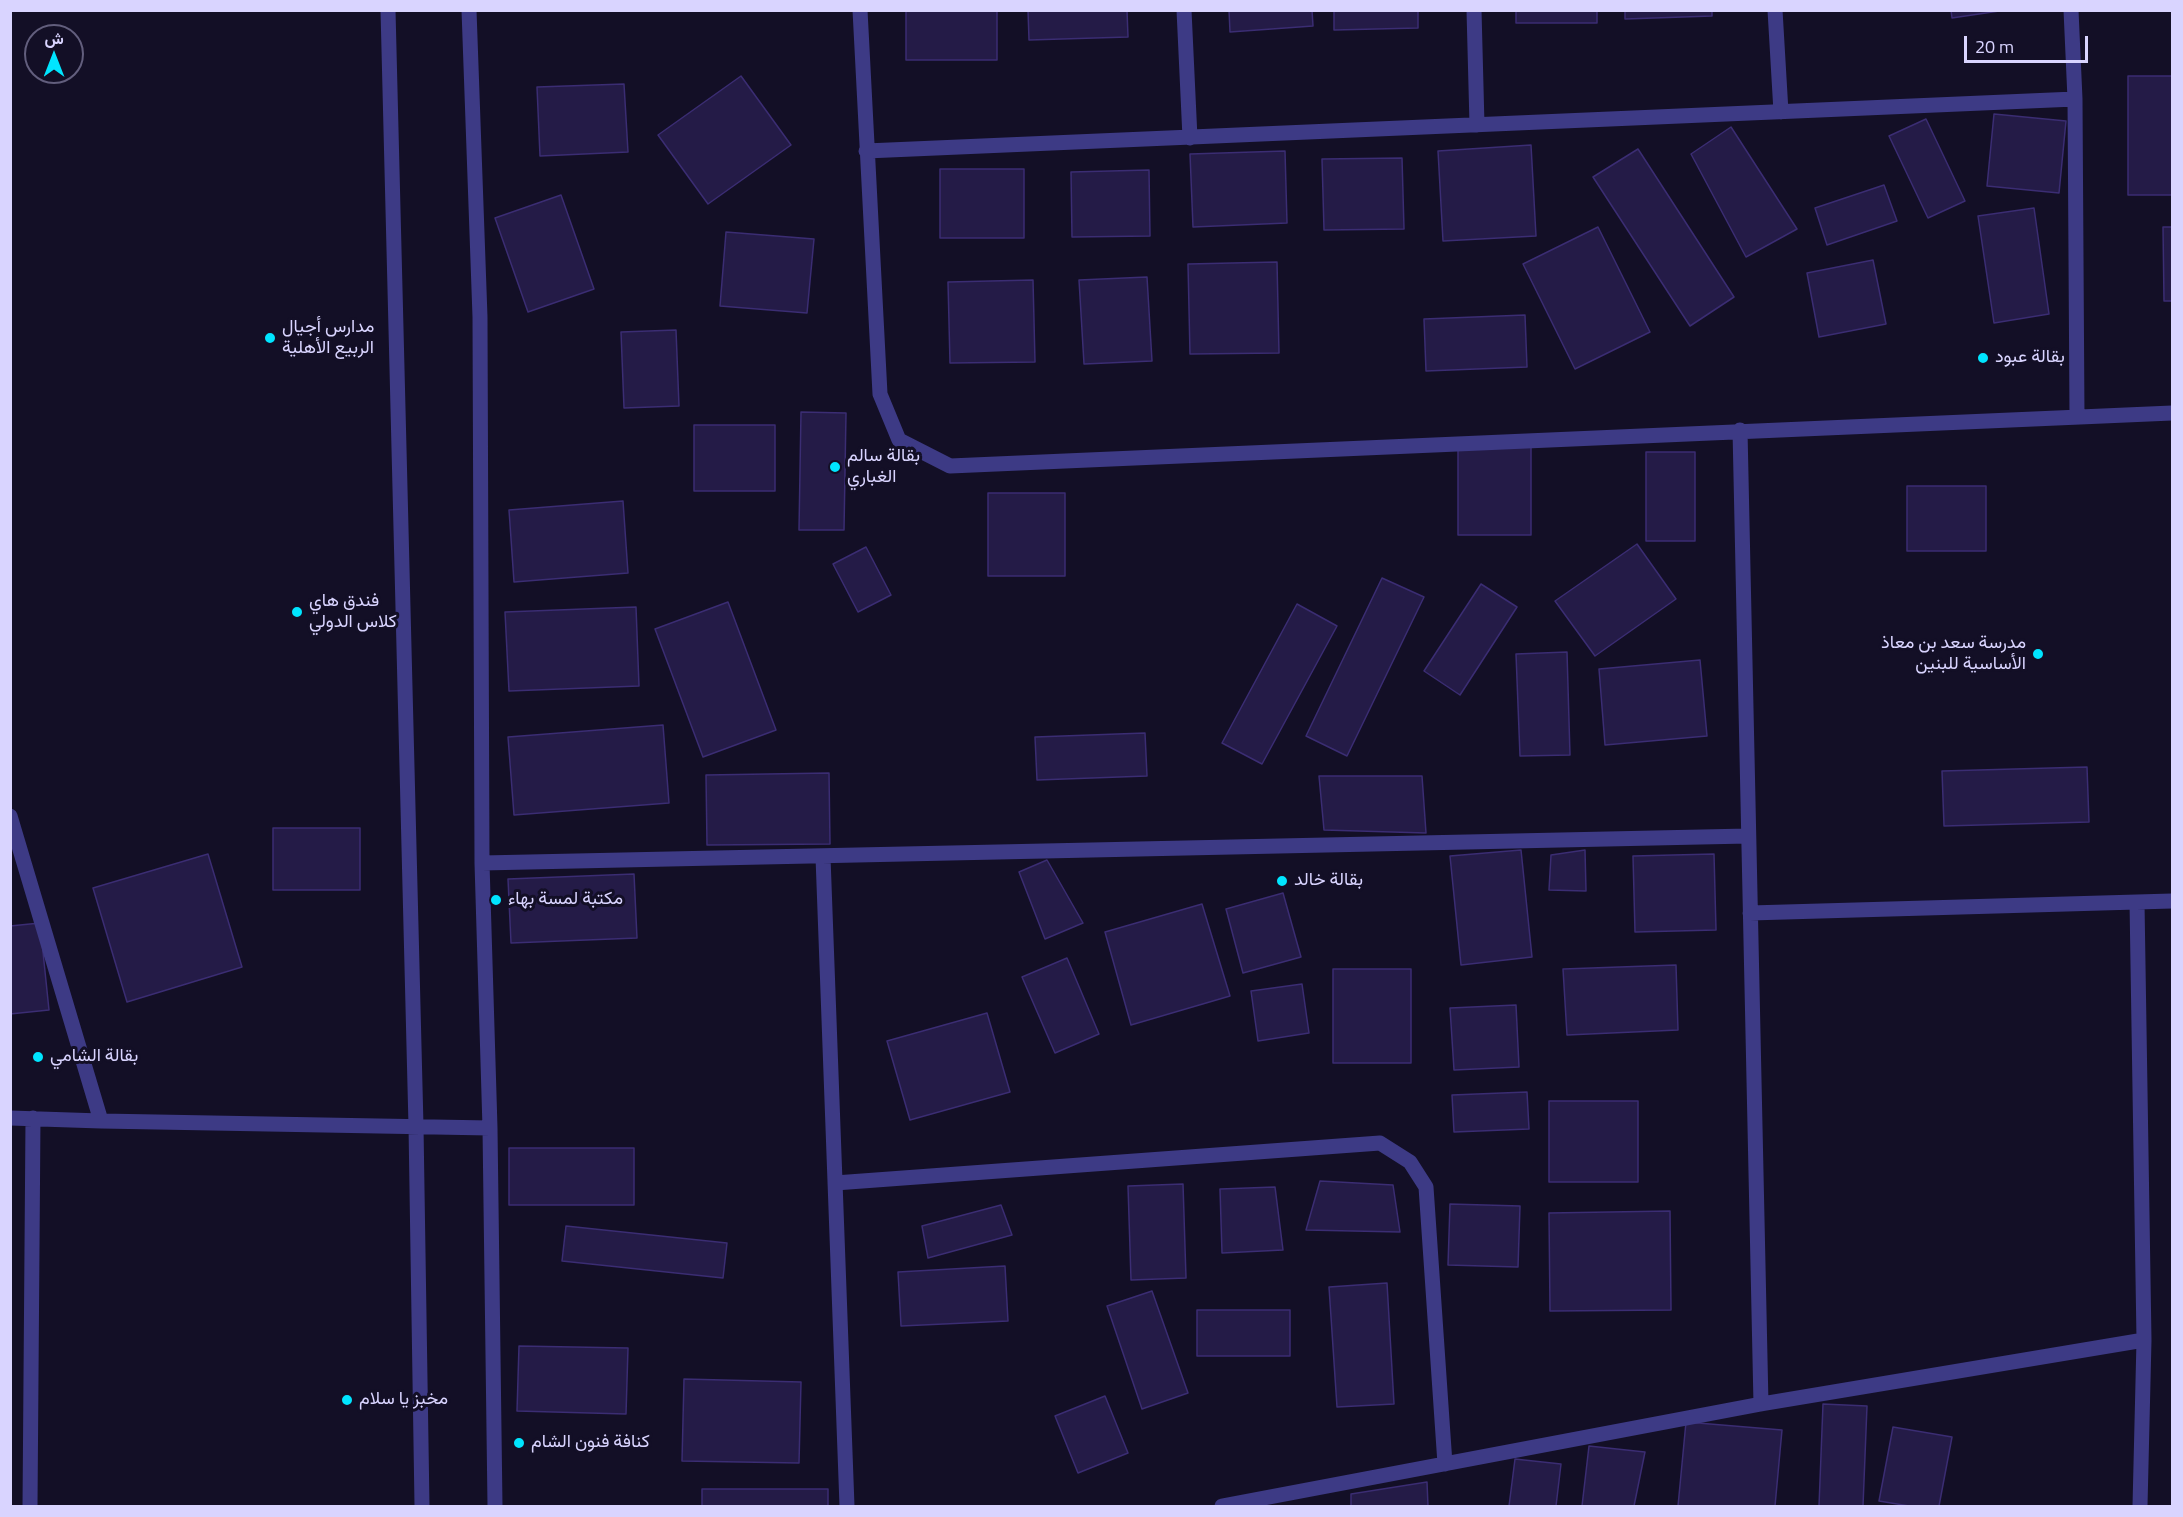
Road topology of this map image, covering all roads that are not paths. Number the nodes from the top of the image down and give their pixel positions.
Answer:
1 (388, 10) edge
2 (469, 10) edge
3 (860, 10) edge
4 (1184, 10) edge
5 (1474, 10) edge
6 (1776, 10) edge
7 (2071, 10) edge
8 (2075, 99) junction
9 (1781, 112) junction
10 (1477, 125) junction
11 (1190, 138) junction
12 (866, 151) junction
13 (2172, 413) edge
14 (2077, 417) junction
15 (1740, 430) junction
16 (10, 816) edge
17 (1748, 837) junction
18 (823, 857) junction
19 (482, 862) junction
20 (2172, 901) edge
21 (2137, 902) junction
22 (1750, 913) junction
23 (10, 1118) edge
24 (33, 1118) junction
25 (101, 1122) junction
26 (416, 1126) junction
27 (490, 1128) junction
28 (835, 1183) junction
29 (2144, 1340) junction
30 (1761, 1404) junction
31 (1445, 1464) junction
32 (30, 1506) edge
33 (422, 1506) edge
34 (495, 1506) edge
35 (847, 1506) edge
36 (1222, 1506) edge
37 (2140, 1506) edge

1 - 26 street
2 - 19 street
3 - 12 street
4 - 11 street
5 - 10 street
6 - 9 street
7 - 8 street
8 - 9 street
8 - 14 street
9 - 10 street
10 - 11 street
11 - 12 street
12 - 15 street
13 - 14 street
14 - 15 street
15 - 17 street
16 - 25 street
17 - 18 street
17 - 22 street
18 - 19 street
18 - 28 street
19 - 27 street
20 - 21 street
21 - 22 street
21 - 29 street
22 - 30 street
23 - 24 street
24 - 25 street
24 - 32 street
25 - 26 street
26 - 27 street
26 - 33 street
27 - 34 street
28 - 31 street
28 - 35 street
29 - 30 street
29 - 37 street
30 - 31 street
31 - 36 street

